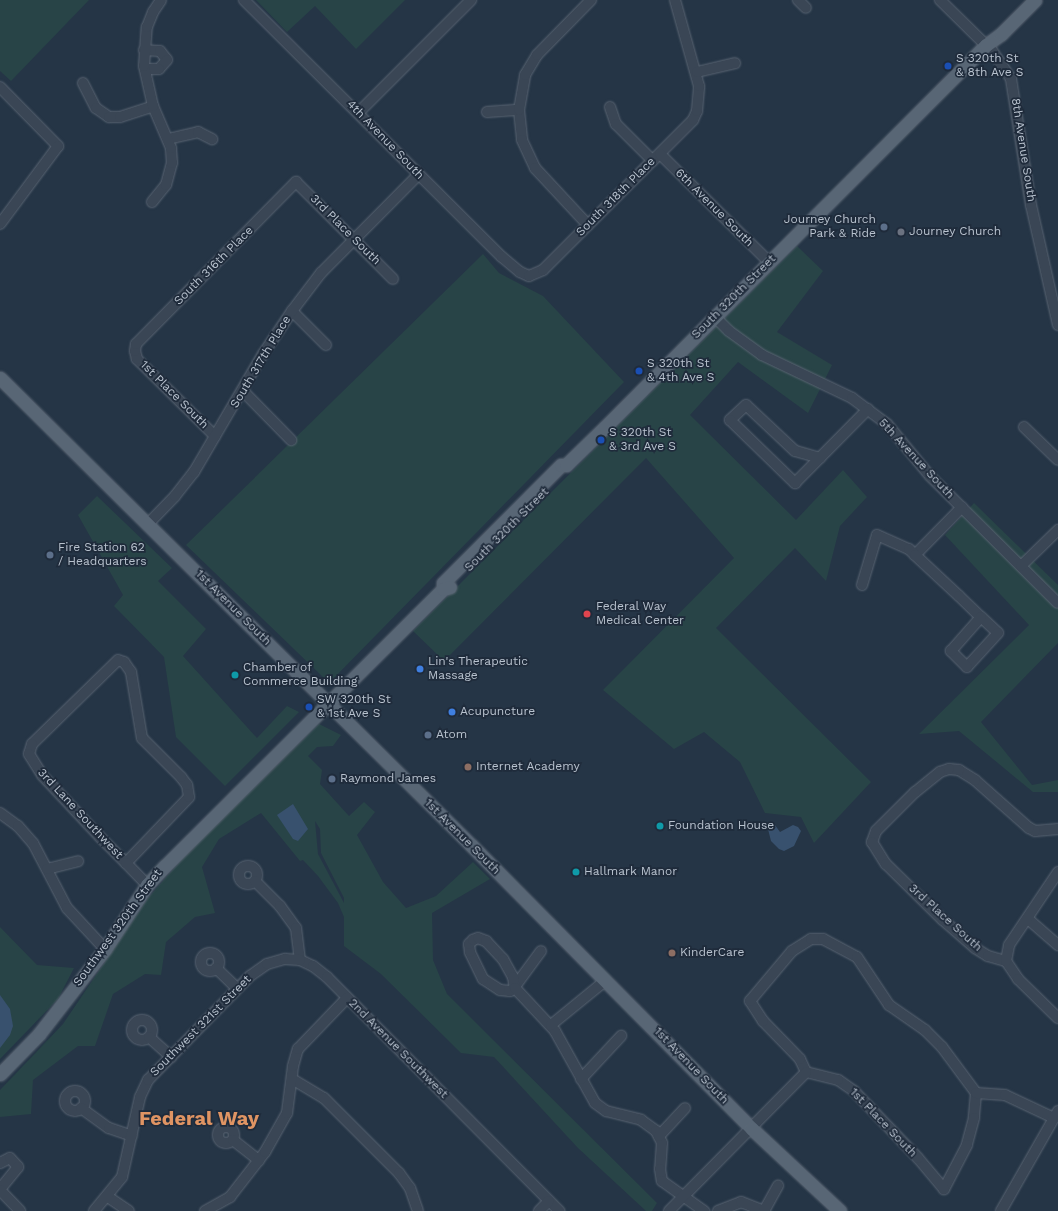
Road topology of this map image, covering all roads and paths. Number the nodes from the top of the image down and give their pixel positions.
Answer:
1 (161, 0) edge
2 (244, 0) edge
3 (471, 0) edge
4 (591, 0) edge
5 (675, 0) edge
6 (798, 0) edge
7 (940, 0) edge
8 (956, 0) edge
9 (1025, 0) edge
10 (1035, 0) edge
11 (806, 8) dead end
12 (948, 8) junction
13 (986, 45) junction
14 (144, 50) junction
15 (735, 63) dead end
16 (145, 69) junction
17 (697, 72) junction
18 (83, 83) dead end
19 (0, 87) edge
20 (153, 106) junction
21 (610, 107) dead end
22 (518, 110) junction
23 (487, 112) dead end
24 (358, 113) junction
25 (168, 139) junction
26 (212, 139) dead end
27 (656, 158) junction
28 (418, 174) junction
29 (296, 182) joint
30 (152, 202) dead end
31 (0, 224) edge
32 (588, 225) junction
33 (354, 240) junction
34 (769, 262) junction
35 (529, 276) joint
36 (393, 279) dead end
37 (292, 311) junction
38 (714, 316) junction
39 (1058, 325) edge
40 (326, 345) dead end
41 (134, 352) joint
42 (0, 378) edge
43 (243, 391) junction
44 (868, 409) junction
45 (1024, 428) dead end
46 (215, 436) junction
47 (291, 440) dead end
48 (820, 458) junction
49 (1058, 460) edge
50 (962, 507) junction
51 (148, 524) junction
52 (1058, 530) edge
53 (915, 555) junction
54 (1021, 566) junction
55 (862, 585) dead end
56 (1058, 603) edge
57 (981, 617) junction
58 (329, 704) junction
59 (0, 813) edge
60 (1058, 828) edge
61 (78, 861) dead end
62 (126, 863) junction
63 (47, 869) junction
64 (1058, 872) edge
65 (255, 881) dead end
66 (147, 885) junction
67 (1028, 919) junction
68 (1058, 945) edge
69 (106, 949) junction
70 (540, 952) dead end
71 (300, 960) junction
72 (1006, 961) junction
73 (216, 968) dead end
74 (606, 980) junction
75 (515, 987) junction
76 (237, 988) junction
77 (347, 998) junction
78 (1058, 1018) edge
79 (551, 1025) junction
80 (621, 1036) dead end
81 (149, 1037) dead end
82 (171, 1057) junction
83 (806, 1072) junction
84 (0, 1074) edge
85 (292, 1079) junction
86 (581, 1079) junction
87 (976, 1093) junction
88 (81, 1108) dead end
89 (685, 1108) dead end
90 (1056, 1115) edge
91 (752, 1129) junction
92 (132, 1136) junction
93 (659, 1136) junction
94 (233, 1140) dead end
95 (259, 1160) junction
96 (0, 1162) edge
97 (778, 1186) dead end
98 (0, 1190) edge
99 (108, 1197) junction
100 (683, 1198) junction
101 (549, 1201) junction
102 (20, 1211) edge
103 (94, 1211) edge
104 (129, 1211) edge
105 (205, 1211) edge
106 (418, 1211) edge
107 (539, 1211) edge
108 (559, 1211) edge
109 (669, 1211) edge
110 (704, 1211) edge
111 (718, 1211) edge
112 (765, 1211) edge
113 (840, 1211) edge
114 (1001, 1211) edge

1 - 14 street
2 - 24 street, 4th Avenue South
3 - 24 street
4 - 22 street
5 - 17 street
6 - 11 street
7 - 12 street, 8th Avenue South
8 - 12 street
9 - 13 main road, South 320th Street
10 - 13 main road, South 320th Street
12 - 13 street, 8th Avenue South
13 - 34 main road, South 320th Street
13 - 39 street, 8th Avenue South
14 - 16 street
14 - 16 street
15 - 17 street
16 - 20 street
17 - 27 street, South 318th Place
18 - 20 street
19 - 31 street
20 - 25 street
21 - 27 street, 6th Avenue South
22 - 23 street
22 - 32 street
24 - 28 street, 4th Avenue South
25 - 26 street
25 - 30 street
27 - 32 street, South 318th Place
27 - 34 street, 6th Avenue South
28 - 33 street, South 317th Place
28 - 35 street, 4th Avenue South
29 - 33 street, 3rd Place South
29 - 41 street, South 316th Place
32 - 35 street, South 318th Place
33 - 36 street, 3rd Place South
33 - 37 street, South 317th Place
34 - 38 main road, South 320th Street
37 - 40 street
37 - 43 street, South 317th Place
38 - 44 street, 5th Avenue South
38 - 58 main road, South 320th Street
41 - 46 street, 1st Place South
42 - 51 main road, 1st Avenue South
43 - 46 street, South 317th Place
43 - 47 street
44 - 48 street
44 - 50 street, 5th Avenue South
45 - 49 street
46 - 51 street, South 317th Place
48 - 48 street
50 - 53 street
50 - 54 street, 5th Avenue South
51 - 58 main road, 1st Avenue South
52 - 54 street
53 - 55 street
53 - 57 street
54 - 56 street, 5th Avenue South
57 - 57 street
58 - 66 main road, Southwest 320th Street
58 - 74 main road, 1st Avenue South
59 - 63 street
60 - 72 street, 3rd Place South
61 - 63 street
62 - 62 street, 3rd Lane Southwest
62 - 66 street, 3rd Lane Southwest
63 - 69 street
64 - 67 street
65 - 71 street
66 - 69 main road, Southwest 320th Street
67 - 68 street
67 - 72 street
69 - 84 main road, Southwest 320th Street
70 - 75 street
71 - 76 street, Southwest 321st Street
71 - 77 street, 2nd Avenue Southwest
72 - 78 street
73 - 76 street
74 - 79 street
74 - 91 main road, 1st Avenue South
75 - 75 street
75 - 79 street
76 - 82 street, Southwest 321st Street
77 - 85 street
77 - 101 street, 2nd Avenue Southwest
79 - 86 street
80 - 86 street
81 - 82 street
82 - 92 street, Southwest 321st Street
83 - 87 street, 1st Place South
83 - 87 street
83 - 91 street
85 - 95 street
85 - 106 street
86 - 93 street
87 - 90 street
88 - 92 street
89 - 93 street
90 - 114 street
91 - 100 street
91 - 113 main road, 1st Avenue South
92 - 99 street, Southwest 321st Street
93 - 100 street
94 - 95 street
95 - 105 street
96 - 98 street
97 - 112 street
98 - 102 street
99 - 103 street, Southwest 321st Street
99 - 104 street
100 - 109 street
100 - 110 street
101 - 107 street
101 - 108 street, 2nd Avenue Southwest
111 - 112 street

